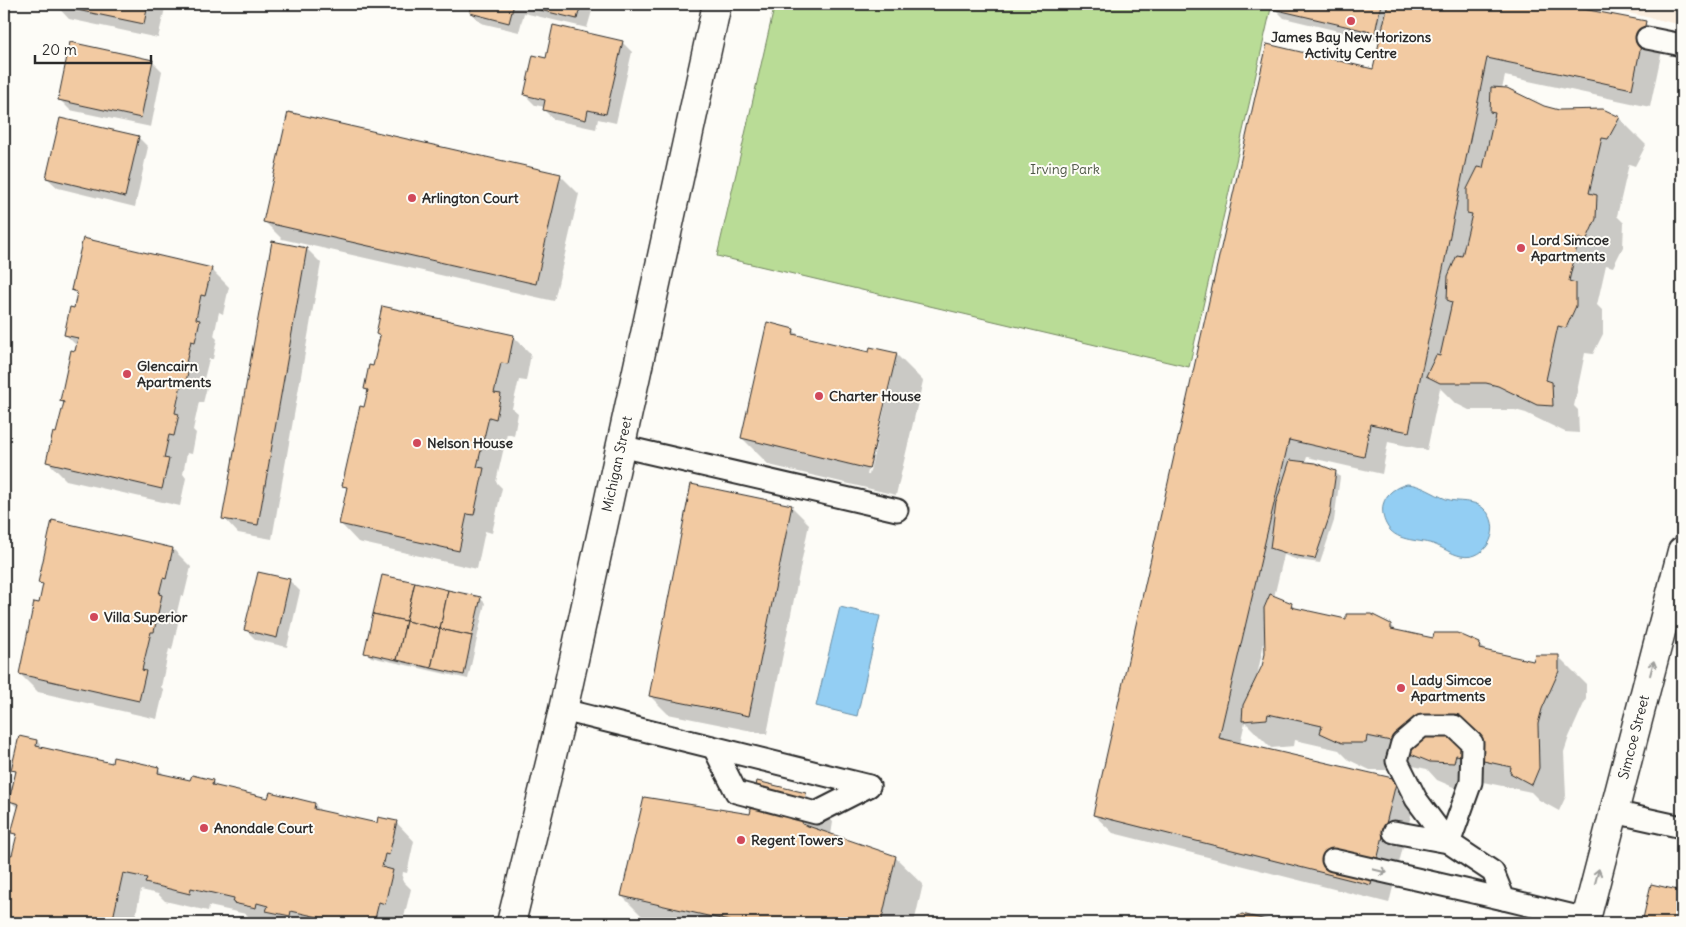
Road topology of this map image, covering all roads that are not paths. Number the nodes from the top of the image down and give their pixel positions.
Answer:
1 (717, 4) edge
2 (1647, 38) dead end
3 (1682, 45) edge
4 (620, 446) junction
5 (897, 510) dead end
6 (1682, 551) edge
7 (563, 710) junction
8 (714, 748) junction
9 (1614, 812) junction
10 (1682, 827) edge
11 (1394, 832) dead end
12 (1448, 842) junction
13 (1333, 860) dead end
14 (1504, 899) junction
15 (1585, 921) edge
16 (512, 923) edge

1 - 4 street, Michigan Street
2 - 3 lane
4 - 5 lane
4 - 7 street, Michigan Street
9 -> 6 street, Simcoe Street
7 - 8 lane
7 - 16 street, Michigan Street
8 - 8 lane
9 - 10 lane
15 -> 9 street, Simcoe Street
11 - 12 lane
12 - 12 lane
12 - 14 lane
13 -> 14 lane
14 - 15 lane

